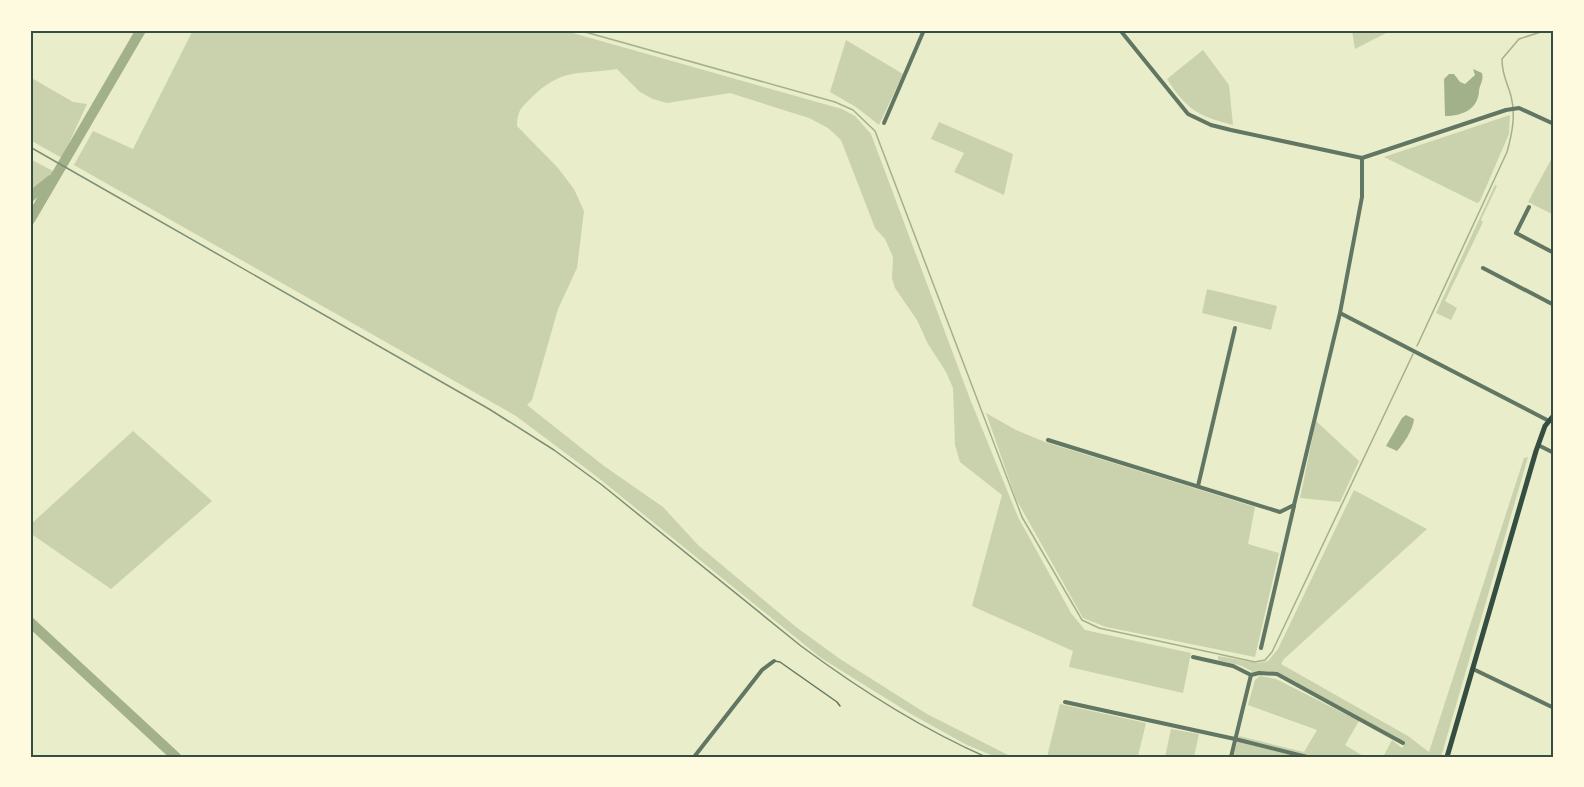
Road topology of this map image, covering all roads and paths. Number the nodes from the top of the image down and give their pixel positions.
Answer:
1 (924, 30) edge
2 (1120, 30) edge
3 (884, 123) dead end
4 (1554, 124) edge
5 (1362, 158) junction
6 (1529, 207) dead end
7 (1554, 253) edge
8 (1483, 268) dead end
9 (1554, 305) edge
10 (1340, 312) junction
11 (1235, 328) dead end
12 (1554, 415) edge
13 (1548, 421) junction
14 (1048, 440) dead end
15 (1538, 445) junction
16 (1554, 453) edge
17 (1198, 486) junction
18 (1294, 505) junction
19 (1261, 648) dead end
20 (1193, 657) dead end
21 (774, 661) joint
22 (1473, 669) junction
23 (1251, 675) junction
24 (1065, 702) dead end
25 (840, 706) dead end
26 (1554, 708) edge
27 (1235, 739) junction
28 (1402, 742) dead end
29 (694, 757) edge
30 (1231, 757) edge
31 (1307, 757) edge
32 (1447, 757) edge

1 - 3 street
2 - 5 street
4 - 5 street
5 - 10 street
6 - 7 street
8 - 9 street
10 - 13 street
10 - 18 street
11 - 17 street
12 - 13 main road
13 - 15 main road
14 - 17 street
15 - 16 street
15 - 22 main road
17 - 18 street
18 - 19 street
20 - 23 street
21 - 25 lane
21 - 29 street
22 - 26 street
22 - 32 main road
23 - 27 street
23 - 28 street
24 - 27 street
27 - 30 street
27 - 31 street

